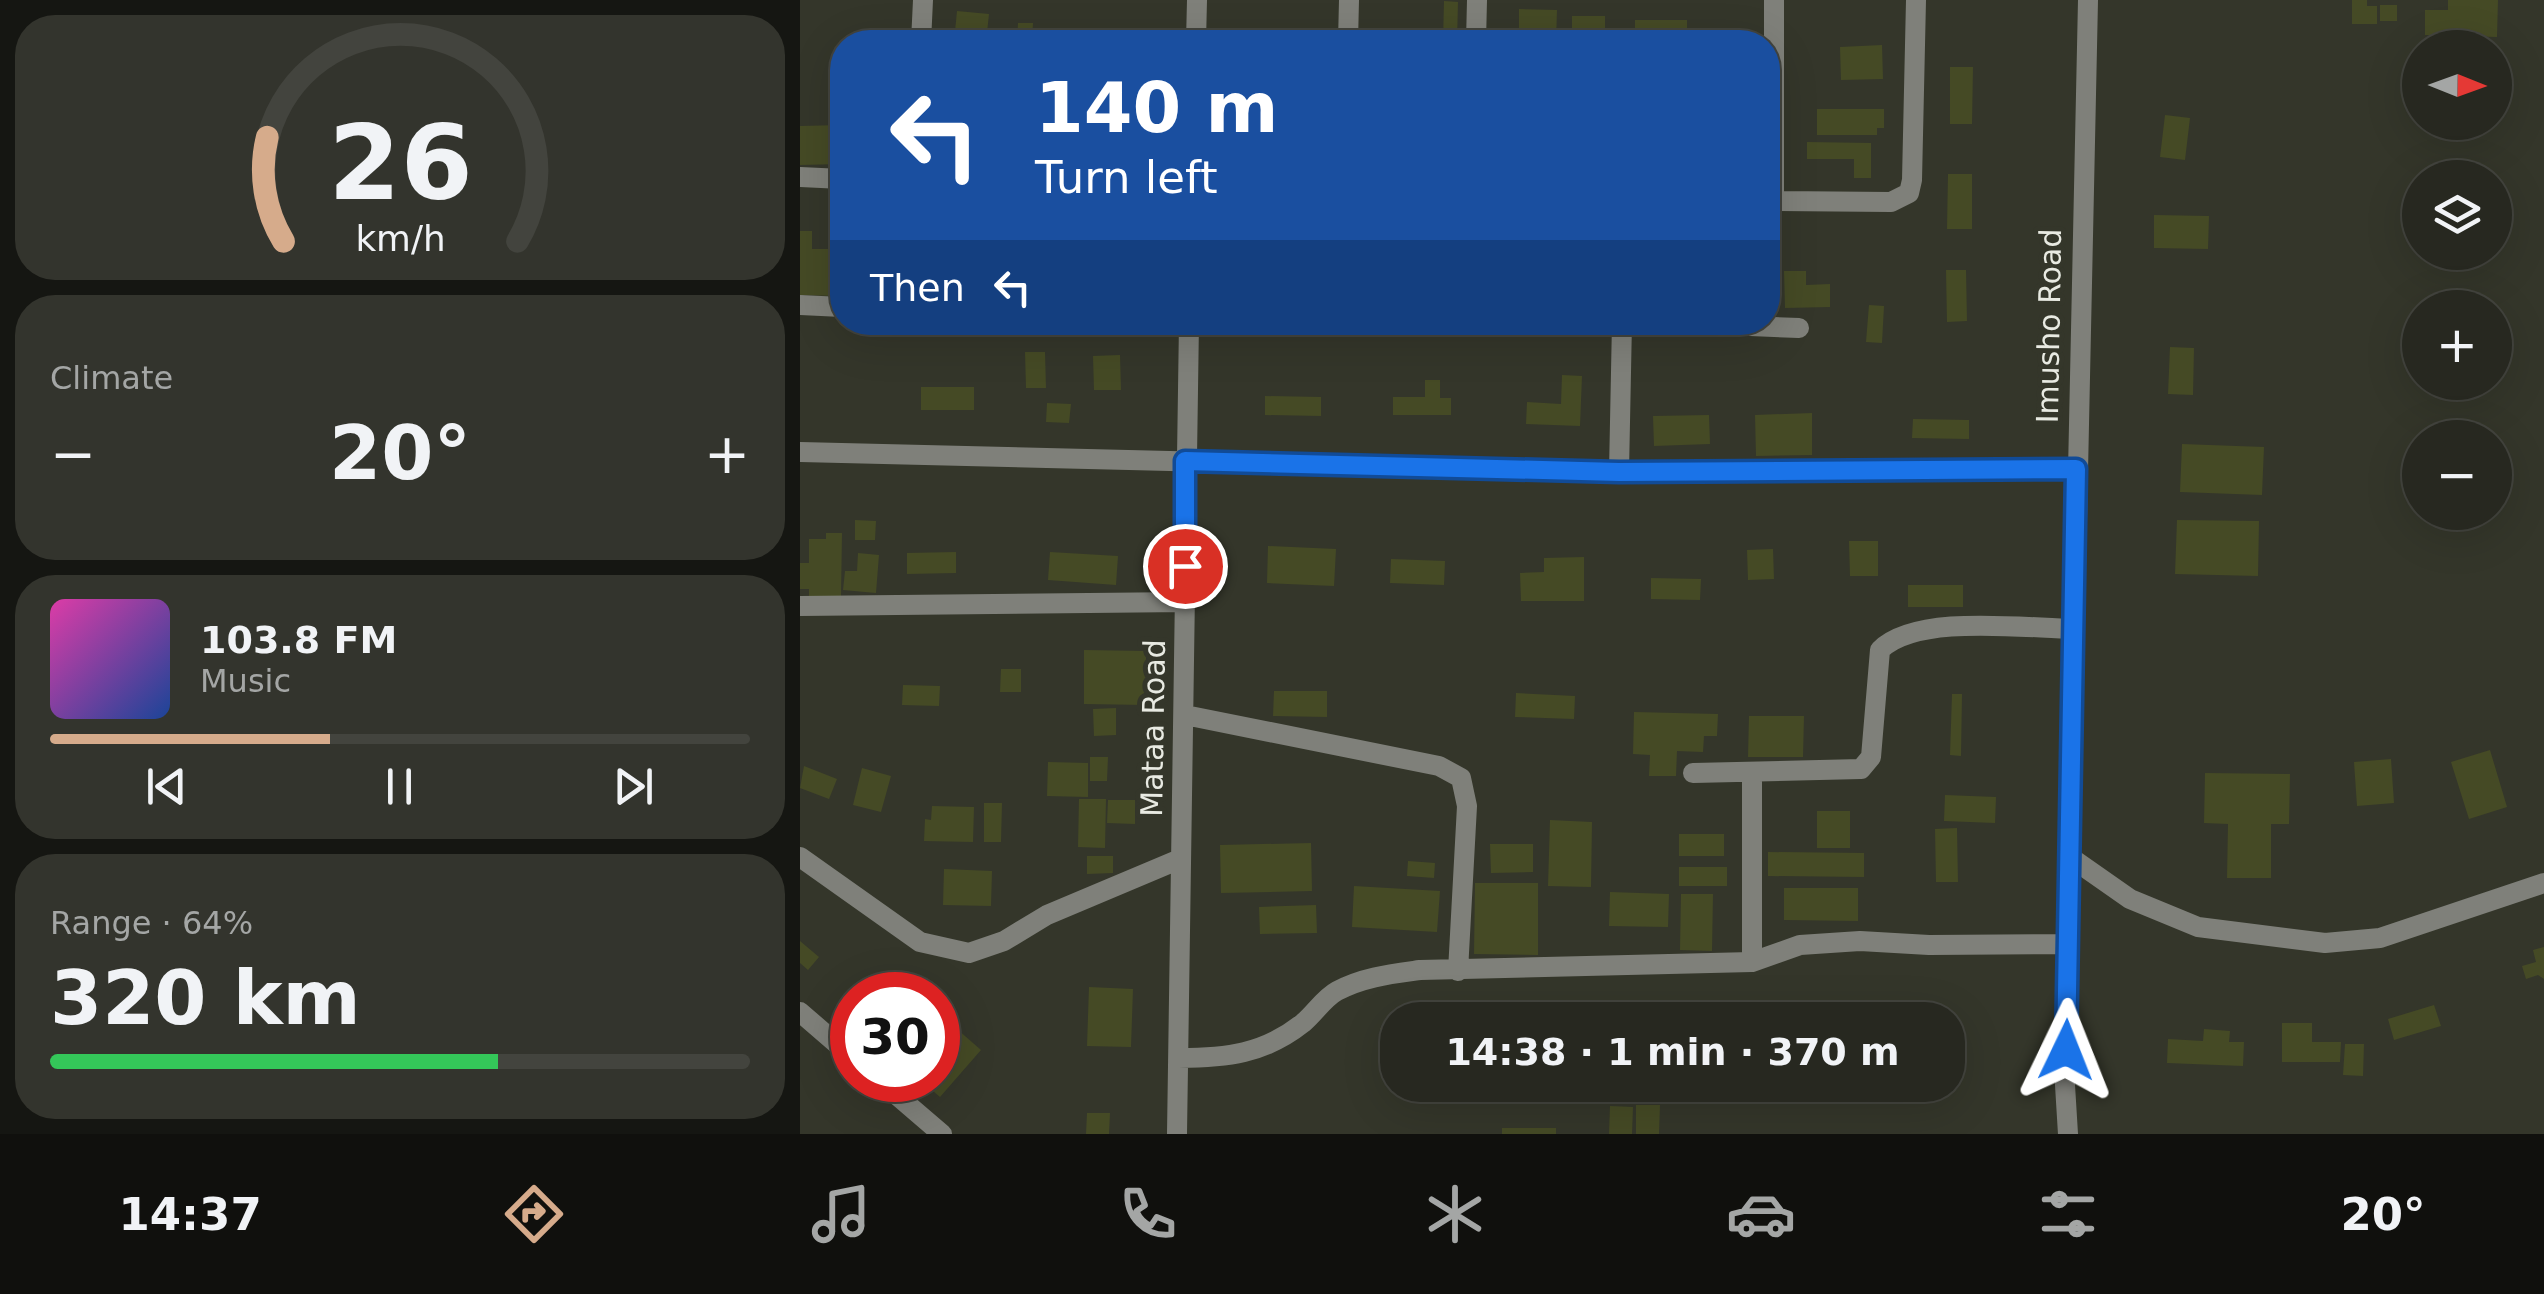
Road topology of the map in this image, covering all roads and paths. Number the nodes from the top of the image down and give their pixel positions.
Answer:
1 (923, 0) edge
2 (1197, 0) edge
3 (1349, 0) edge
4 (1477, 0) edge
5 (1774, 0) edge
6 (1916, 0) edge
7 (2088, 0) edge
8 (922, 30) edge
9 (1196, 30) edge
10 (1348, 30) edge
11 (1476, 30) edge
12 (1773, 30) edge
13 (800, 177) edge
14 (830, 178) edge
15 (1780, 201) edge
16 (800, 305) edge
17 (830, 306) edge
18 (1780, 327) edge
19 (1799, 328) dead end
20 (1188, 335) edge
21 (1622, 335) edge
22 (800, 452) edge
23 (1185, 461) junction
24 (2076, 469) junction
25 (1619, 472) junction
26 (1185, 602) junction
27 (800, 606) edge
28 (2073, 629) junction
29 (1185, 715) junction
30 (1693, 772) dead end
31 (1752, 773) junction
32 (800, 857) edge
33 (2070, 858) junction
34 (1180, 859) junction
35 (2544, 883) edge
36 (2069, 944) junction
37 (1752, 962) junction
38 (1458, 971) junction
39 (800, 1012) edge
40 (830, 1038) edge
41 (1179, 1058) junction
42 (905, 1102) edge
43 (942, 1134) edge
44 (1177, 1134) edge
45 (2068, 1134) edge

1 - 8 street
2 - 9 street
3 - 10 street
4 - 11 street
5 - 12 street
6 - 15 street
7 - 24 street, Imusho Road
13 - 14 street
16 - 17 street
18 - 19 street
20 - 23 street, Mataa Road
21 - 25 street
22 - 23 street
23 - 25 street
23 - 26 street, Mataa Road
24 - 25 street
24 - 28 street, Imusho Road
26 - 27 street
26 - 29 street, Mataa Road
28 - 31 street
28 - 33 street, Imusho Road
29 - 34 street, Mataa Road
29 - 38 street
30 - 31 street
31 - 37 street
32 - 34 street
33 - 35 street
33 - 36 street, Imusho Road
34 - 41 street, Mataa Road
36 - 37 street
36 - 45 street, Imusho Road
37 - 38 street
38 - 41 street
39 - 40 street
41 - 44 street, Mataa Road
42 - 43 street

